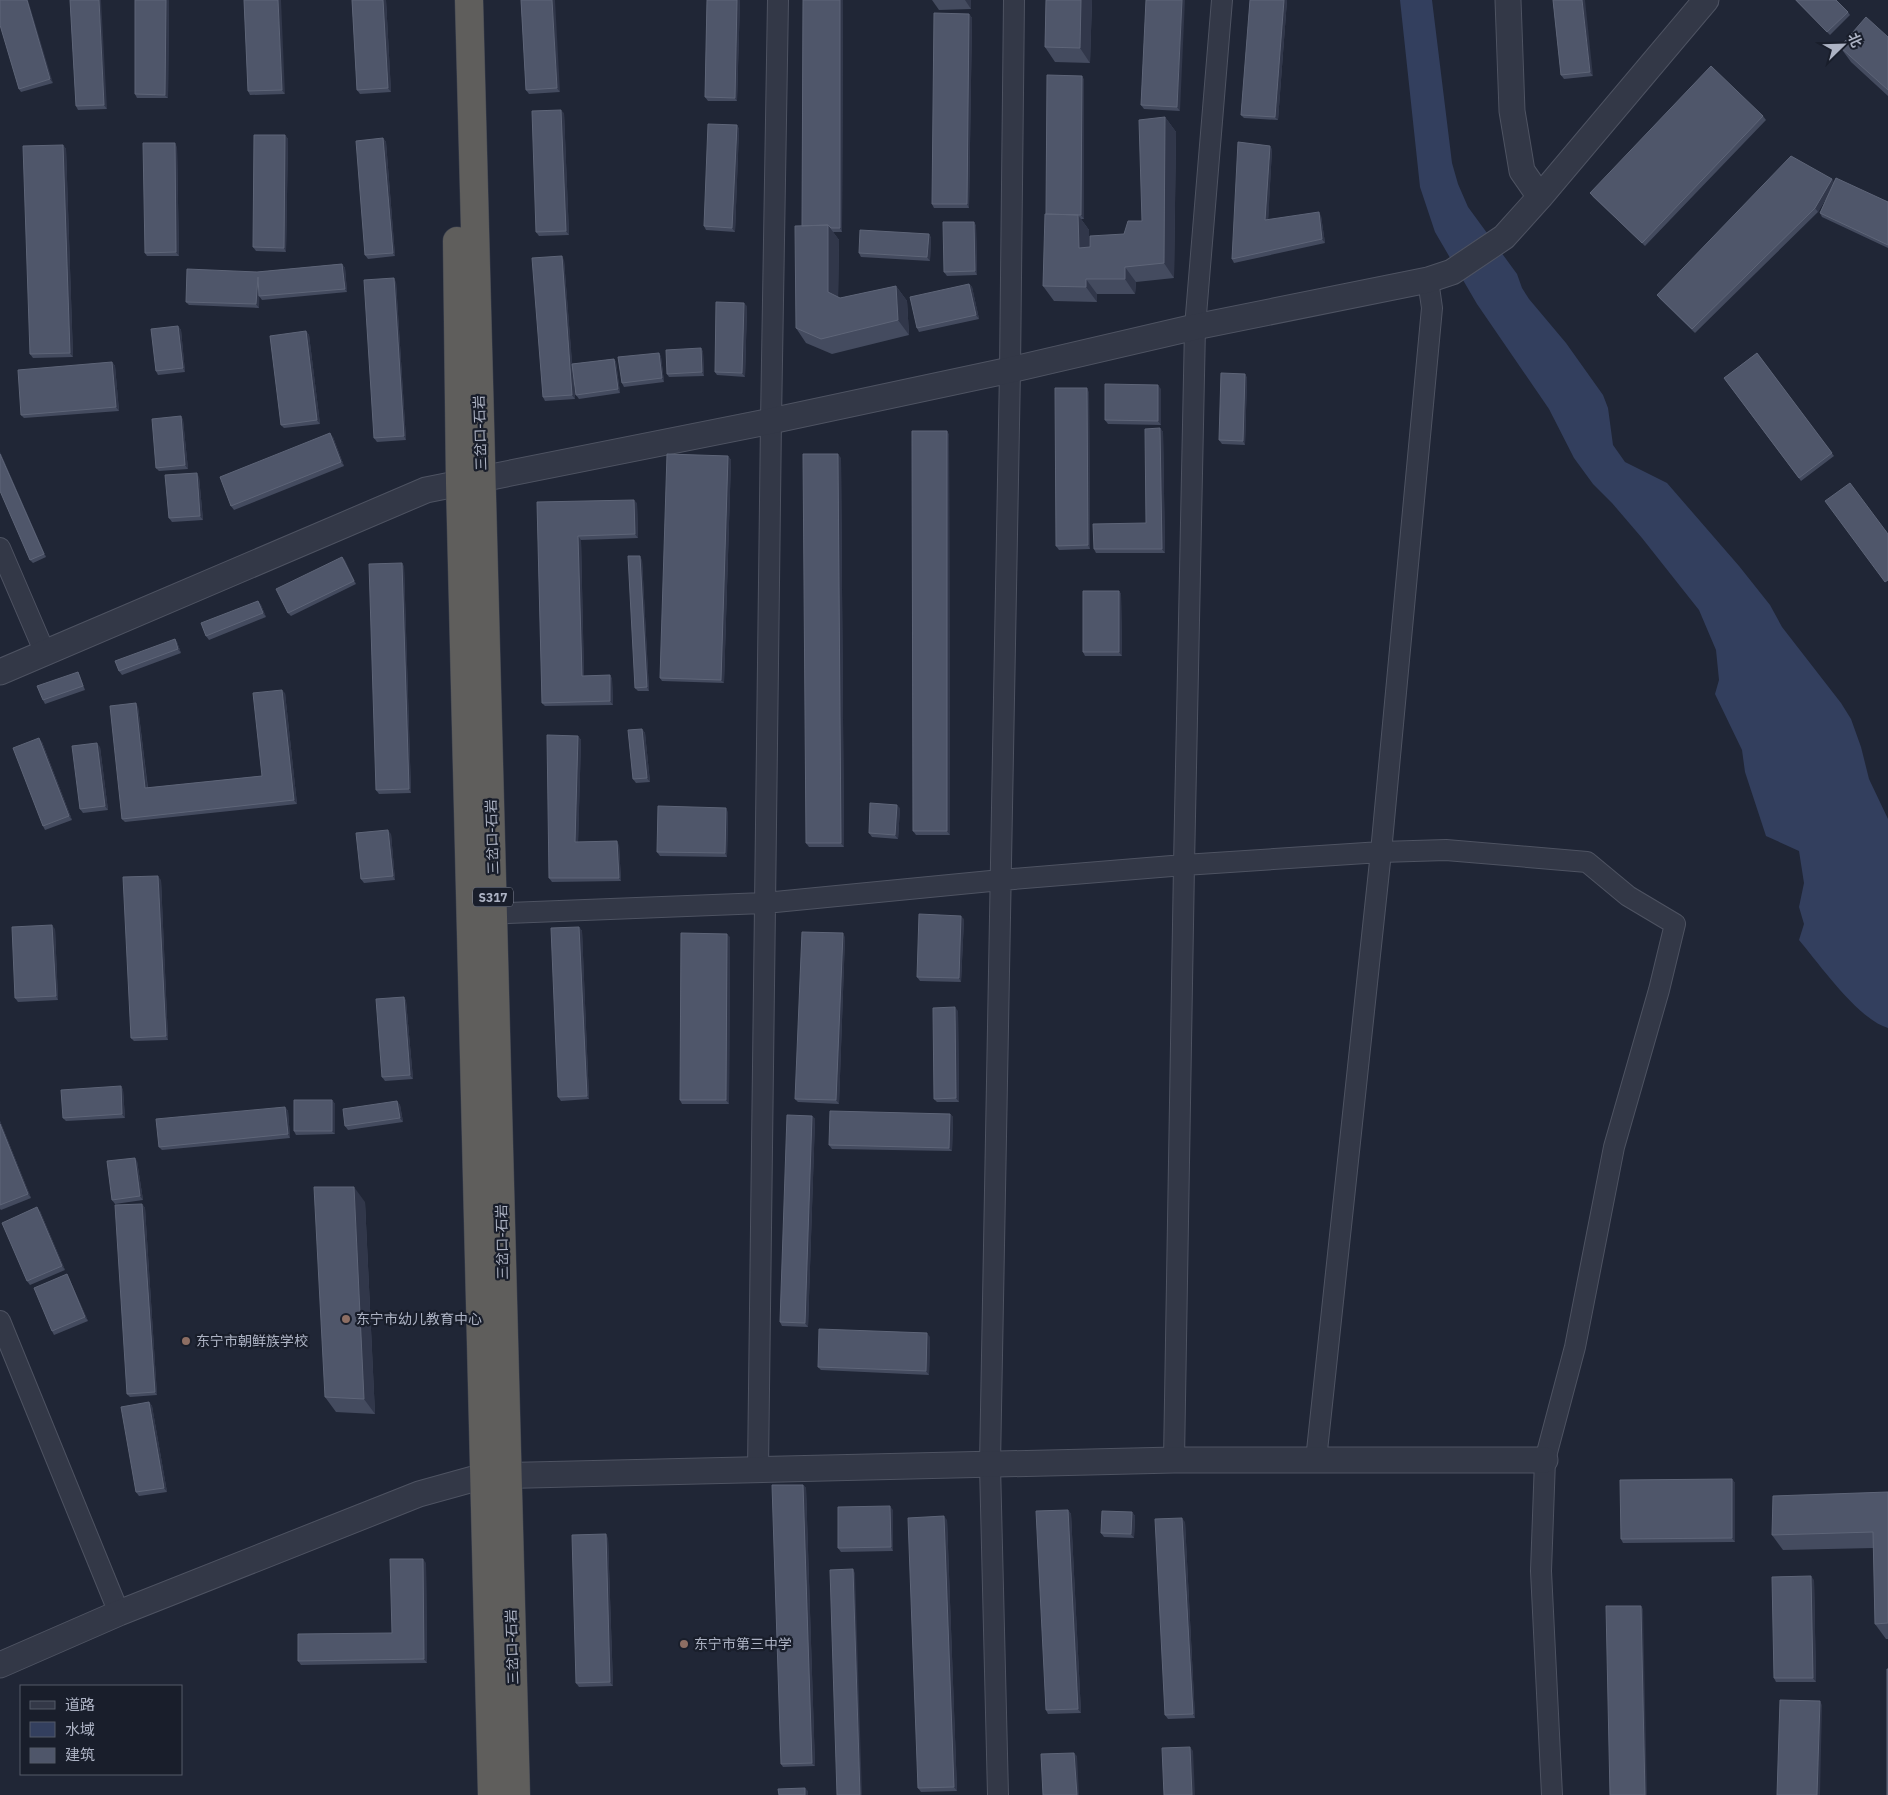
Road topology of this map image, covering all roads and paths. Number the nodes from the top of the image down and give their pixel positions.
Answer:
1 (451, 0) edge
2 (469, 0) edge
3 (778, 0) edge
4 (1014, 0) edge
5 (1222, 0) edge
6 (1508, 0) edge
7 (1706, 0) edge
8 (1540, 198) junction
9 (1428, 280) junction
10 (1194, 328) junction
11 (1010, 370) junction
12 (771, 422) junction
13 (471, 481) junction
14 (0, 548) edge
15 (45, 653) junction
16 (0, 672) edge
17 (1381, 852) junction
18 (1184, 866) junction
19 (1001, 880) junction
20 (765, 903) junction
21 (482, 914) junction
22 (0, 1321) edge
23 (1174, 1460) junction
24 (1316, 1460) junction
25 (1545, 1460) junction
26 (990, 1465) junction
27 (758, 1470) junction
28 (496, 1476) junction
29 (118, 1613) junction
30 (0, 1665) edge
31 (492, 1795) edge
32 (516, 1795) edge
33 (998, 1795) edge
34 (1552, 1795) edge

1 - 13 highway, 三岔口-石岩 / S317
2 - 13 highway, 三岔口-石岩 / S317
3 - 12 street
4 - 11 street
5 - 10 street
6 - 8 street
7 - 8 street
8 - 9 street
9 - 10 street
9 - 17 street
10 - 11 street
10 - 18 street
11 - 12 street
11 - 19 street
12 - 13 street
12 - 20 street
13 - 15 street
13 - 21 highway, 三岔口-石岩 / S317
14 - 15 street
15 - 16 street
17 - 18 street
17 - 24 street
17 - 25 street
18 - 19 street
18 - 23 street
19 - 20 street
19 - 26 street
20 - 21 street
20 - 27 street
21 - 28 highway, 三岔口-石岩 / S317
22 - 29 street
23 - 24 street
23 - 26 street
24 - 25 street
25 - 34 street
26 - 27 street
26 - 33 street
27 - 28 street
28 - 29 street
28 - 31 highway, 三岔口-石岩 / S317
28 - 32 highway, 三岔口-石岩 / S317
29 - 30 street

